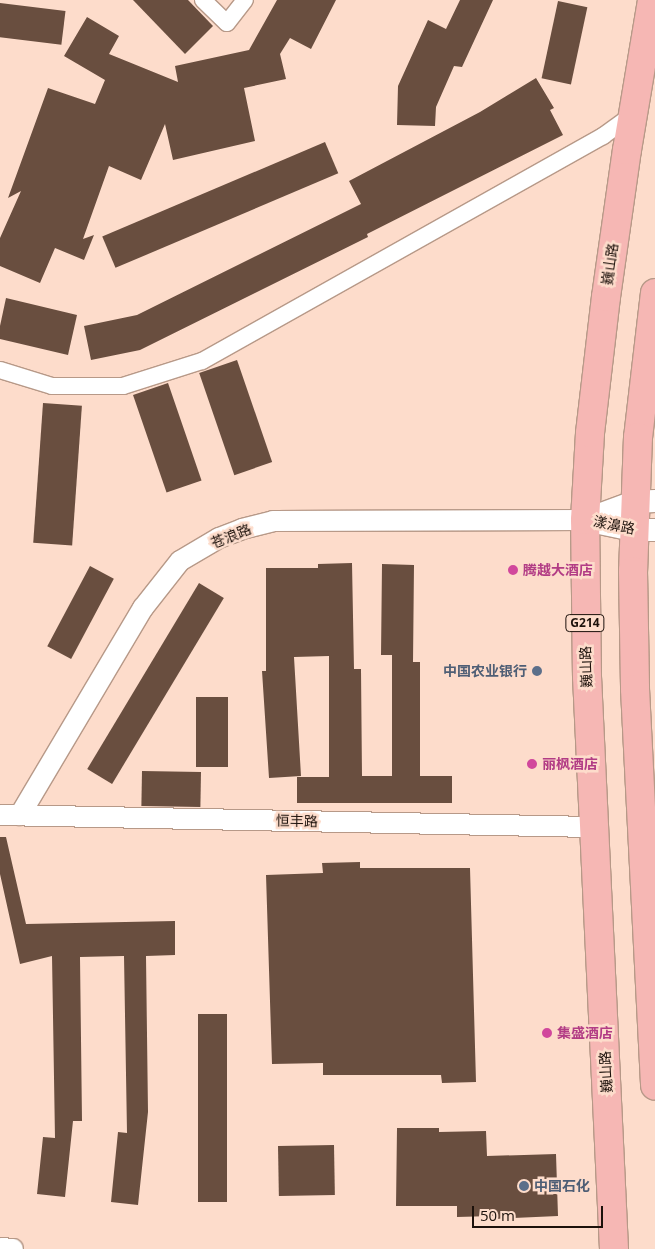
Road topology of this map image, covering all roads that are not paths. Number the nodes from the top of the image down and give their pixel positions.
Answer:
1 (203, 0) edge
2 (246, 0) edge
3 (652, 0) edge
4 (632, 115) junction
5 (655, 293) edge
6 (0, 370) edge
7 (645, 502) edge
8 (585, 520) junction
9 (644, 530) edge
10 (10, 815) edge
11 (594, 827) junction
12 (649, 827) edge
13 (655, 1084) edge
14 (0, 1248) edge
15 (13, 1249) edge
16 (614, 1249) edge

1 - 2 street
3 - 4 highway, 巍山路 / G214
4 - 6 street
4 - 8 highway, 巍山路 / G214
5 - 7 highway
7 - 8 main road, 漾濞路
7 - 9 highway
8 - 9 main road, 漾濞路
8 - 10 street, 苍浪路
8 - 11 highway, 巍山路 / G214
9 - 12 highway
10 - 11 street, 恒丰路
11 - 16 highway, 巍山路 / G214
12 - 13 highway
14 - 15 street

